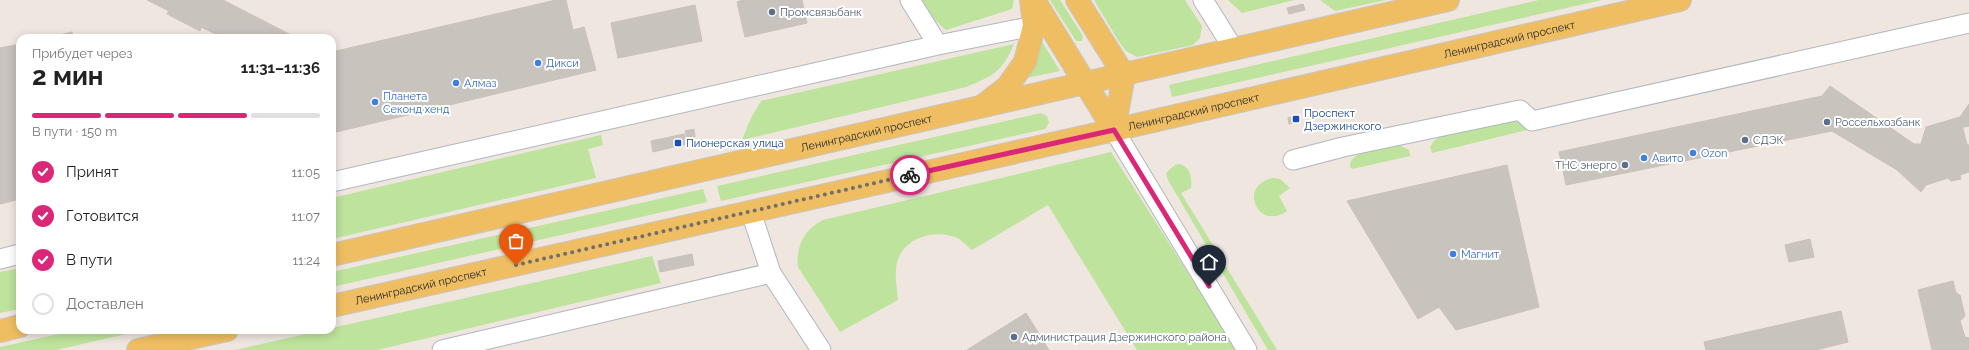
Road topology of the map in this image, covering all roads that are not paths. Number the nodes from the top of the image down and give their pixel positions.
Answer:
1 (910, 0) edge
2 (1031, 0) edge
3 (1034, 0) edge
4 (1077, 0) edge
5 (1203, 0) edge
6 (1448, 0) edge
7 (1680, 0) edge
8 (1969, 23) edge
9 (1034, 26) junction
10 (938, 45) junction
11 (1233, 48) junction
12 (1124, 75) junction
13 (1086, 84) junction
14 (981, 107) junction
15 (1114, 130) junction
16 (1293, 160) dead end
17 (336, 181) edge
18 (751, 212) junction
19 (336, 254) edge
20 (16, 255) edge
21 (0, 259) edge
22 (771, 273) junction
23 (336, 305) edge
24 (16, 327) edge
25 (0, 331) edge
26 (209, 334) edge
27 (138, 350) edge
28 (442, 350) edge
29 (821, 350) edge
30 (1247, 350) edge

1 - 10 street
2 - 9 main road
3 - 13 main road
4 - 12 main road
5 - 11 street
6 - 11 main road, Ленинградский проспект
7 - 15 main road, Ленинградский проспект
8 - 16 street
9 - 10 street
9 - 14 main road
10 - 17 street
11 - 12 main road, Ленинградский проспект
12 - 13 main road, Ленинградский проспект
12 - 15 main road
13 - 14 main road, Ленинградский проспект
13 - 15 main road
14 - 19 main road, Ленинградский проспект
15 - 18 main road, Ленинградский проспект
15 - 30 street
18 - 22 street
18 - 23 main road, Ленинградский проспект
20 - 21 street
22 - 28 street
22 - 29 street
24 - 25 main road
26 - 27 main road

